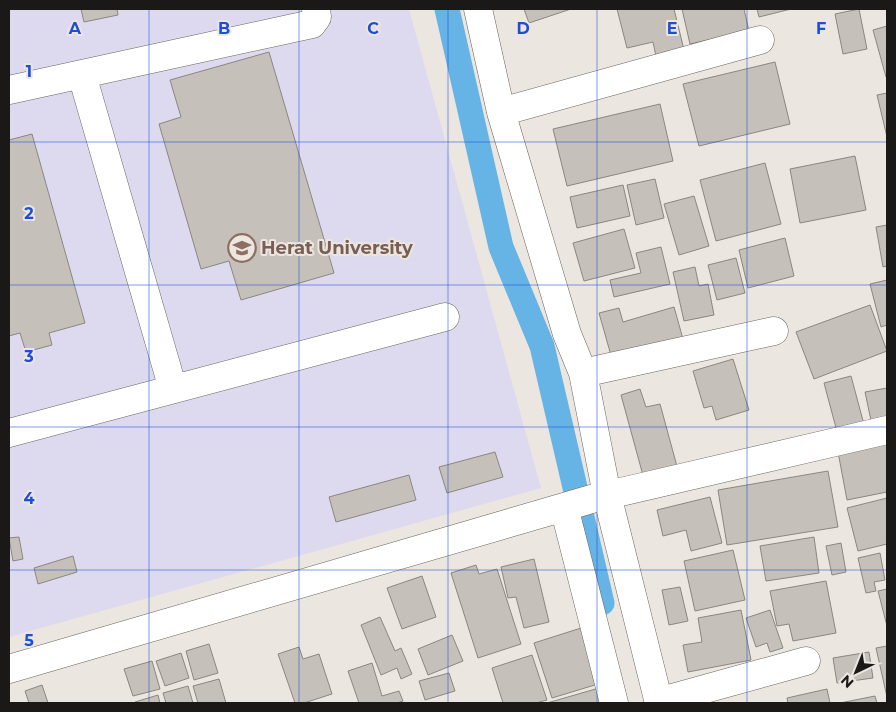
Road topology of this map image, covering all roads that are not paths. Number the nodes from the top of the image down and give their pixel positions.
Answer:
1 (316, 9) edge
2 (478, 9) edge
3 (760, 40) dead end
4 (82, 75) junction
5 (9, 90) edge
6 (501, 112) junction
7 (445, 318) dead end
8 (774, 331) dead end
9 (584, 373) junction
10 (173, 390) junction
11 (887, 430) edge
12 (9, 433) edge
13 (601, 496) junction
14 (564, 507) junction
15 (806, 661) dead end
16 (9, 669) edge
17 (658, 702) edge
18 (614, 703) edge

1 - 4 street
2 - 6 street
3 - 6 street
4 - 5 street
4 - 10 street
6 - 9 street
7 - 10 street
8 - 9 street
9 - 13 street
10 - 12 street
11 - 13 street
13 - 14 street
13 - 17 street
14 - 16 street
14 - 18 street
15 - 17 street

